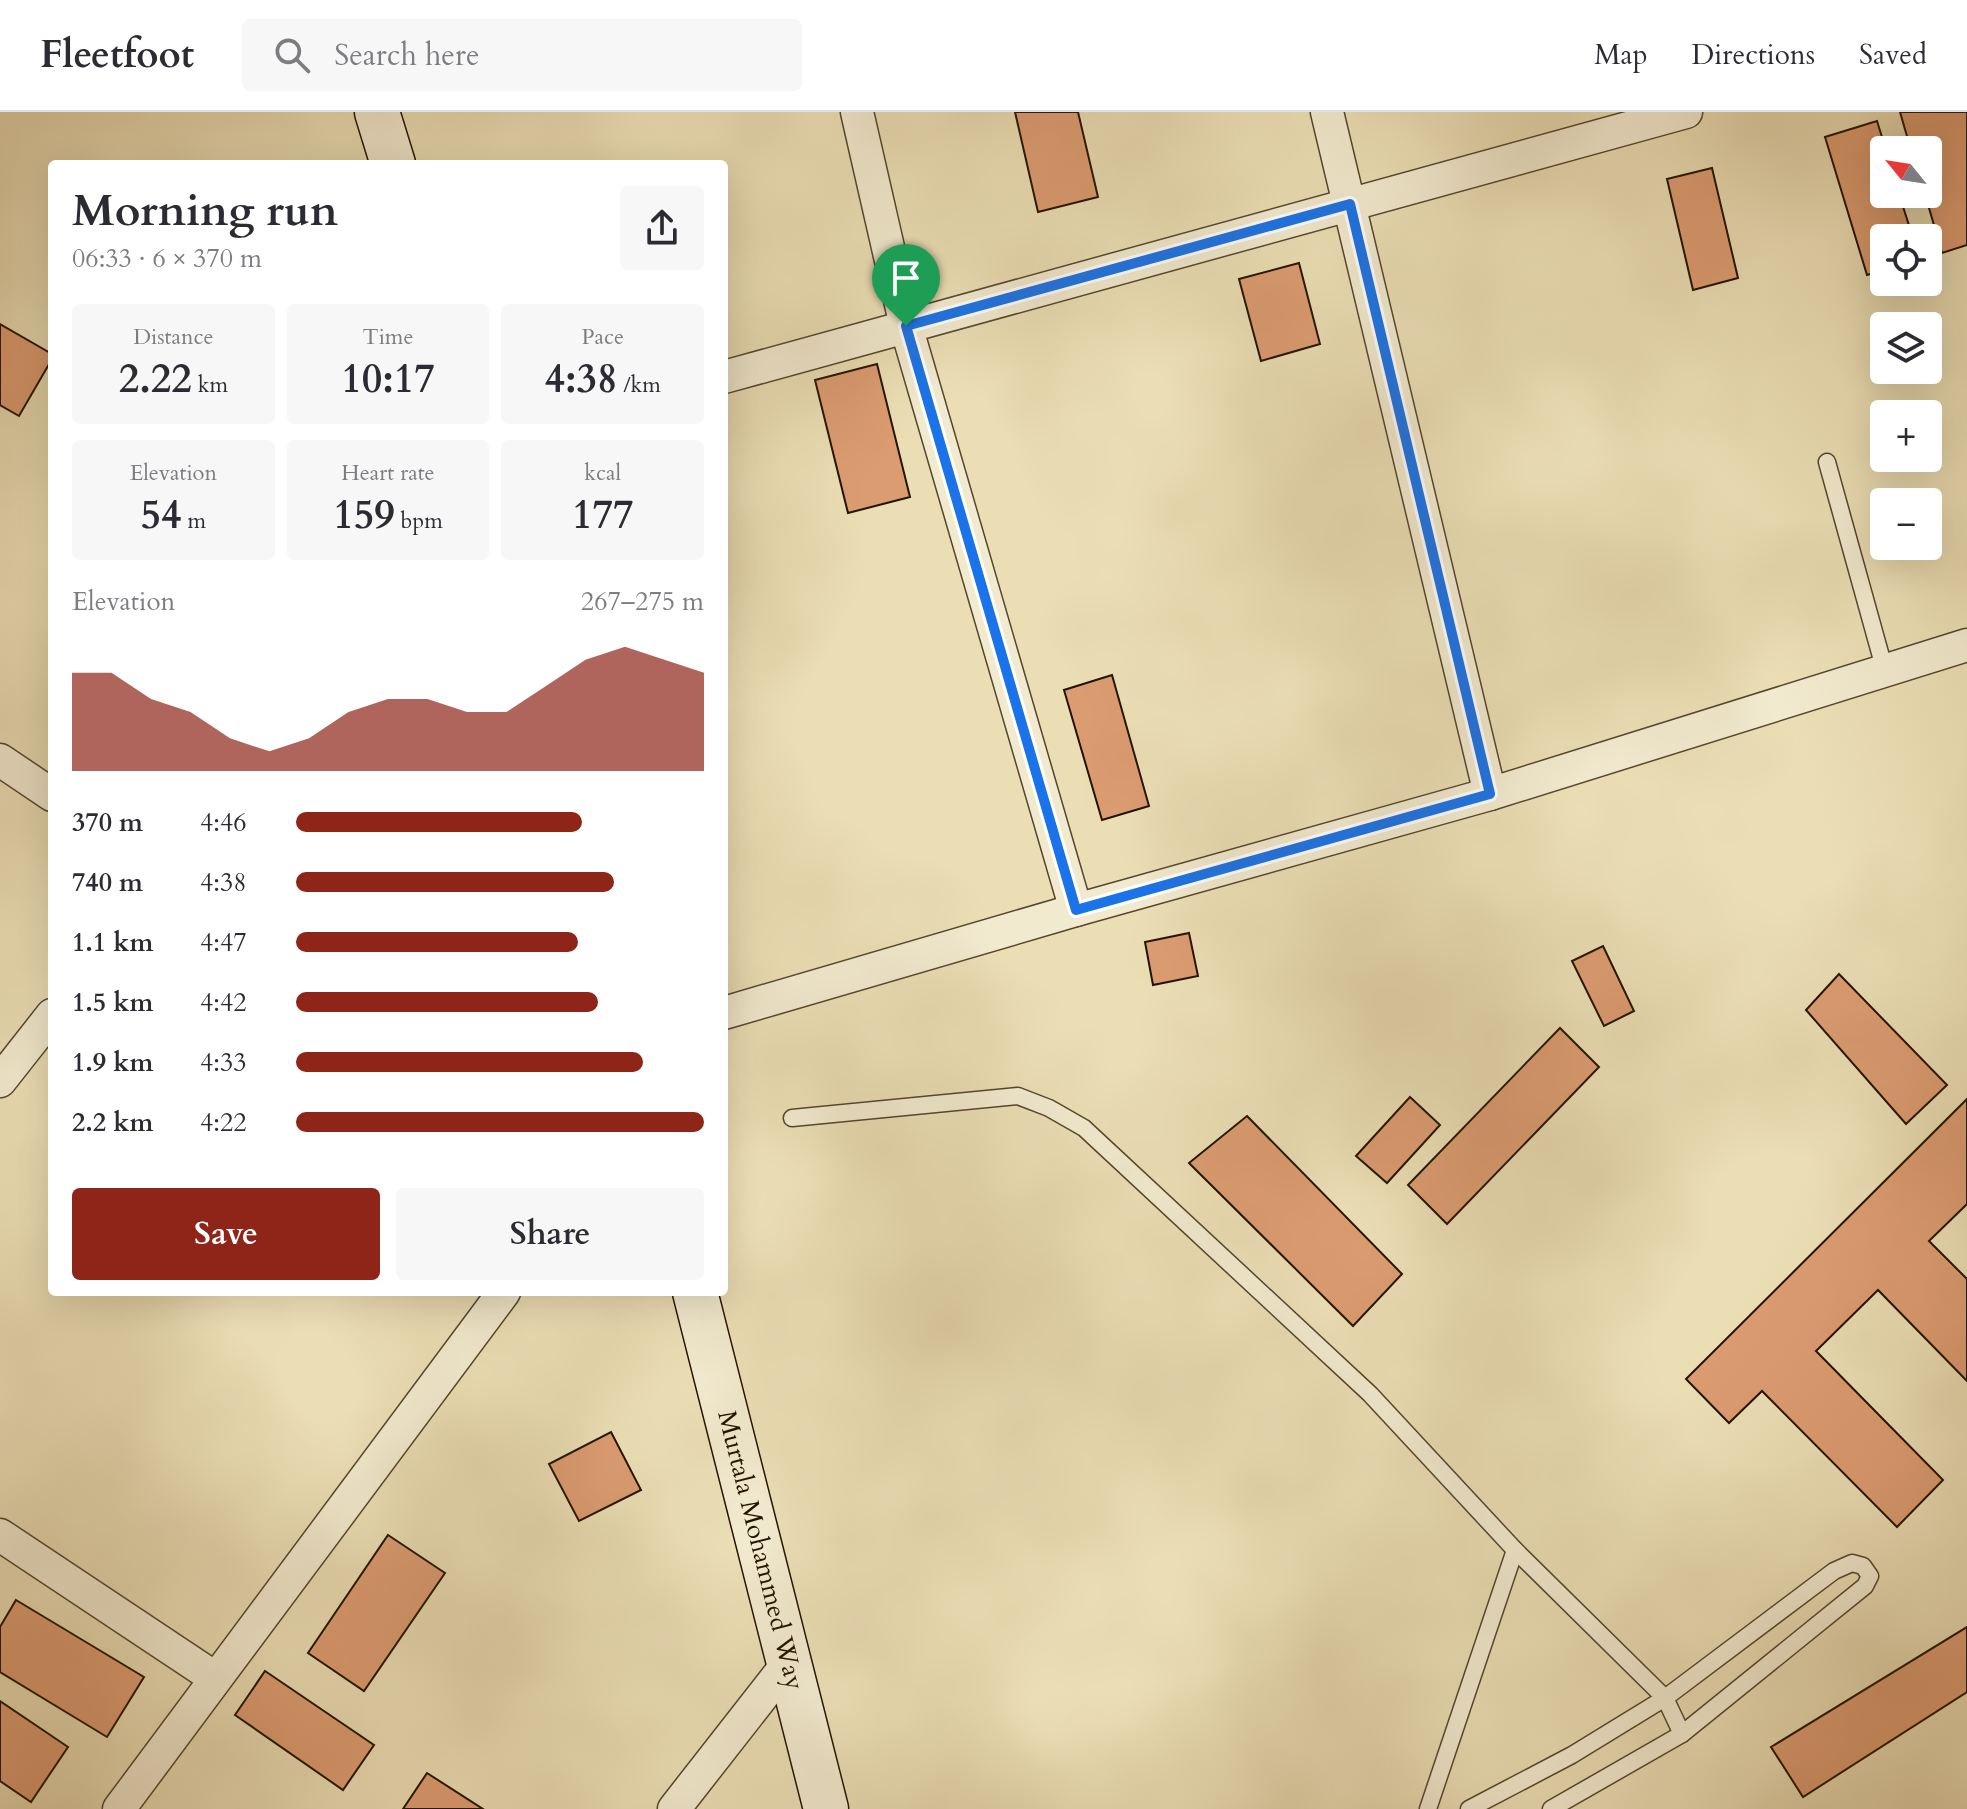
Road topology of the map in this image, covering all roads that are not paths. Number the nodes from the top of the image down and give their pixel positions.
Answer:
1 (377, 112) edge
2 (857, 112) edge
3 (1327, 112) edge
4 (1686, 112) edge
5 (392, 160) edge
6 (1350, 204) junction
7 (906, 326) junction
8 (728, 376) edge
9 (1827, 462) dead end
10 (1967, 645) edge
11 (1885, 671) junction
12 (0, 760) edge
13 (48, 792) edge
14 (1490, 794) junction
15 (1076, 910) junction
16 (728, 1012) edge
17 (48, 1020) edge
18 (0, 1081) edge
19 (792, 1118) dead end
20 (501, 1296) edge
21 (696, 1296) edge
22 (0, 1535) edge
23 (1515, 1550) junction
24 (789, 1662) junction
25 (215, 1678) junction
26 (1665, 1698) junction
27 (1682, 1734) junction
28 (119, 1809) edge
29 (674, 1809) edge
30 (826, 1809) edge
31 (1428, 1809) edge
32 (1469, 1809) edge
33 (1551, 1809) edge

1 - 5 street
2 - 7 street
3 - 6 street
4 - 6 street
6 - 7 street
6 - 14 street
7 - 8 street
7 - 15 street
9 - 11 lane
10 - 11 street
11 - 14 street
12 - 13 street
14 - 15 street
15 - 16 street
17 - 18 street
19 - 23 lane
20 - 25 street
21 - 24 street, Murtala Mohammed Way
22 - 25 street
23 - 26 lane
23 - 31 lane
24 - 29 street
24 - 30 street, Murtala Mohammed Way
25 - 28 street
26 - 27 lane
26 - 27 lane
26 - 32 lane
27 - 33 lane

